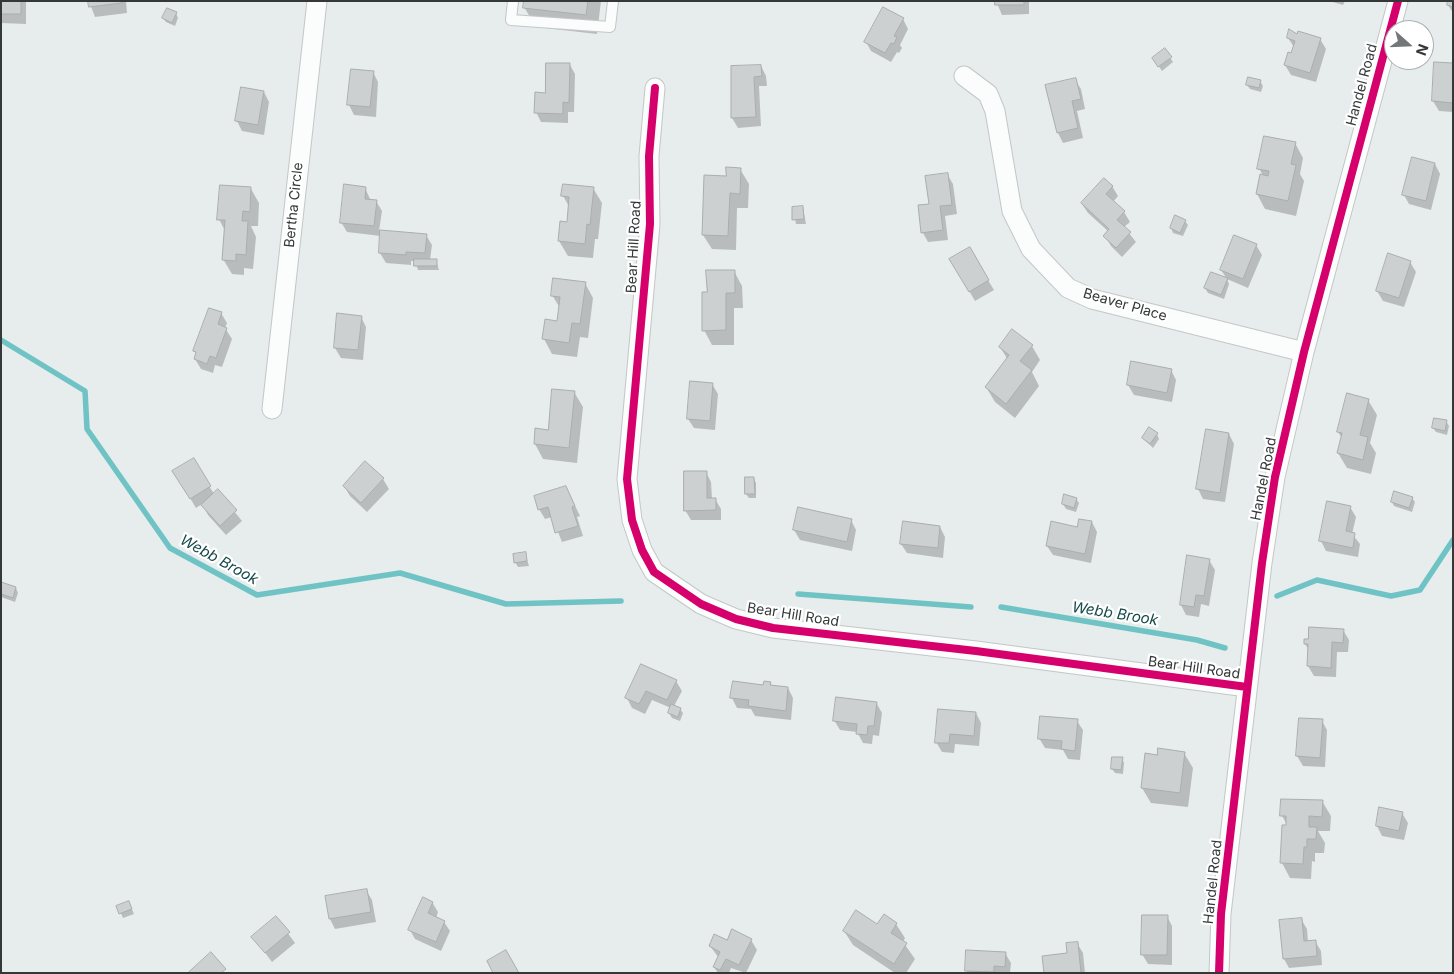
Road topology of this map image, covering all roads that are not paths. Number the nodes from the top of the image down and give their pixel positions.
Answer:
1 (317, 1) edge
2 (513, 1) edge
3 (613, 1) edge
4 (1398, 1) edge
5 (964, 76) dead end
6 (655, 88) dead end
7 (1304, 352) junction
8 (272, 409) dead end
9 (1247, 687) junction
10 (1219, 973) edge

1 - 8 street, Bertha Circle
2 - 3 lane
4 - 7 street, Handel Road
5 - 7 street, Beaver Place
6 - 9 street, Bear Hill Road
7 - 9 street, Handel Road
9 - 10 street, Handel Road

